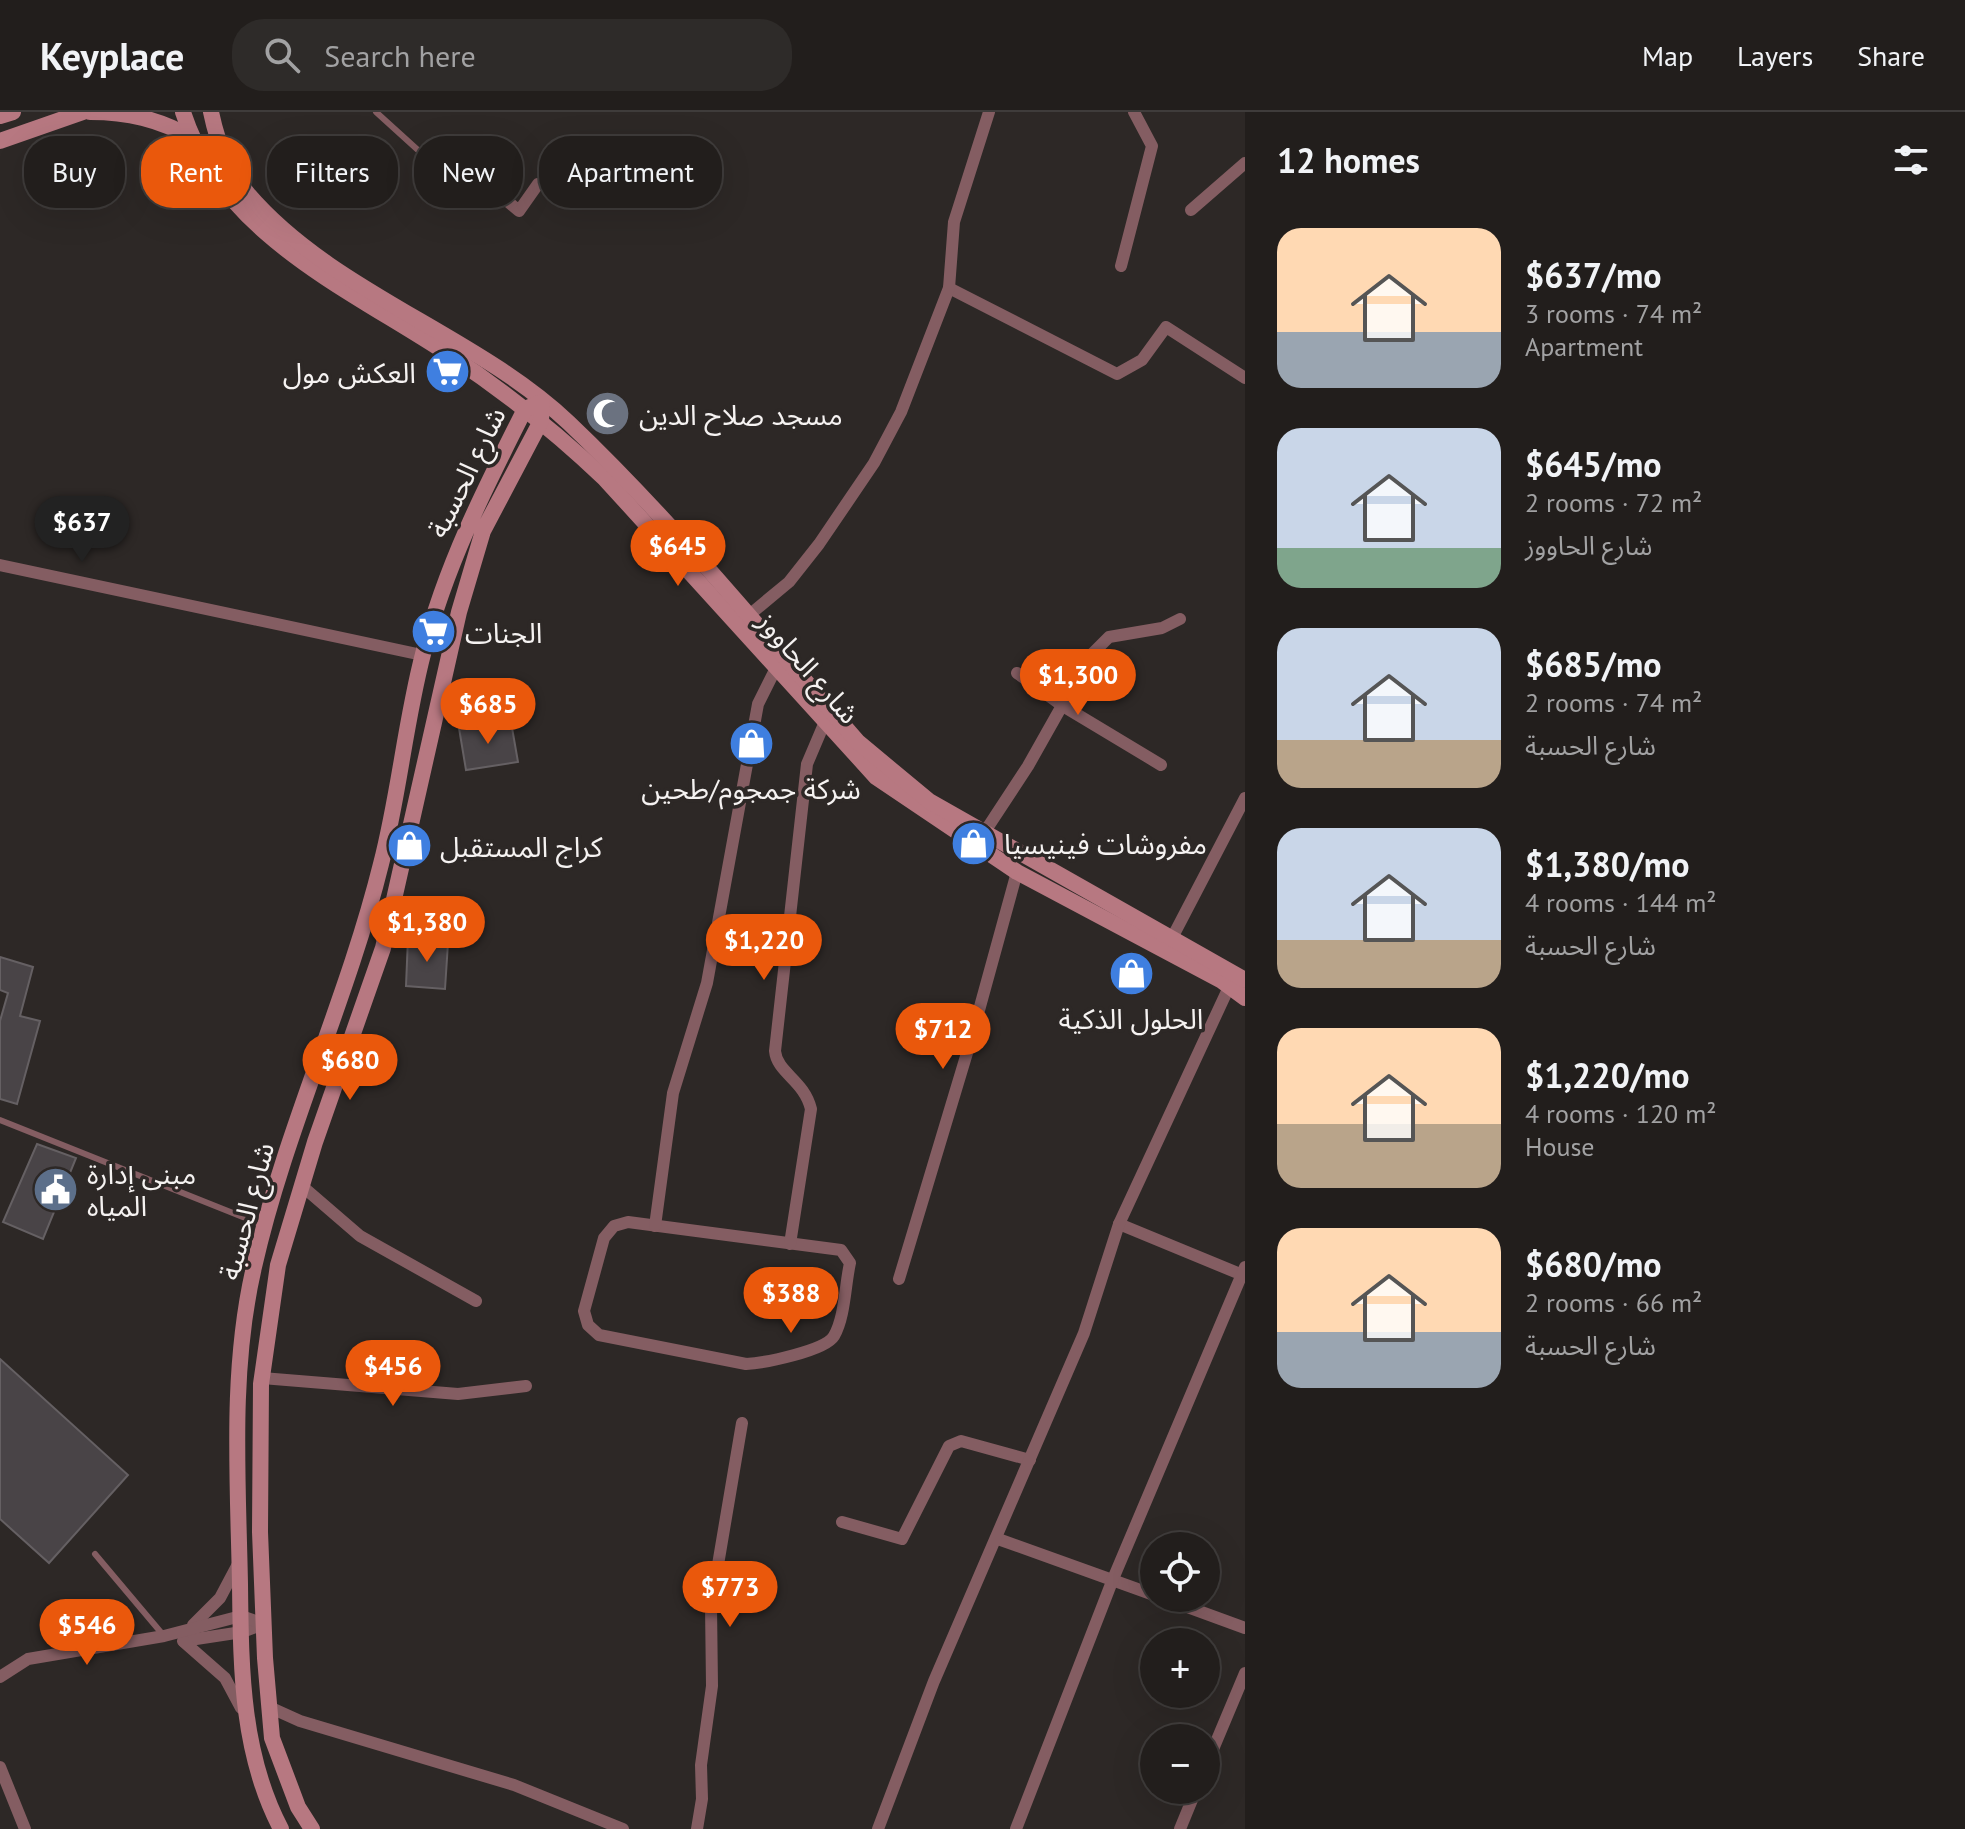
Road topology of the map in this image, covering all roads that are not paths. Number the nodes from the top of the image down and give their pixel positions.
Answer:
1 (13, 112) edge
2 (83, 112) edge
3 (90, 112) edge
4 (183, 112) edge
5 (211, 112) edge
6 (989, 112) edge
7 (1134, 112) edge
8 (379, 113) edge
9 (0, 116) edge
10 (189, 136) edge
11 (191, 136) edge
12 (0, 141) edge
13 (414, 145) edge
14 (1245, 163) edge
15 (538, 184) dead end
16 (523, 205) edge
17 (241, 208) edge
18 (1191, 210) dead end
19 (1121, 266) dead end
20 (949, 288) junction
21 (1245, 378) edge
22 (542, 402) junction
23 (525, 409) junction
24 (541, 421) junction
25 (0, 565) edge
26 (748, 616) junction
27 (1180, 619) dead end
28 (422, 655) junction
29 (776, 668) junction
30 (1017, 673) dead end
31 (1063, 706) junction
32 (824, 724) junction
33 (1161, 765) dead end
34 (1245, 798) edge
35 (984, 833) junction
36 (1017, 872) junction
37 (1172, 938) junction
38 (1237, 984) edge
39 (1245, 998) edge
40 (0, 1120) edge
41 (302, 1186) junction
42 (1119, 1224) junction
43 (655, 1226) junction
44 (266, 1227) junction
45 (790, 1244) junction
46 (1244, 1273) edge
47 (899, 1279) dead end
48 (476, 1301) dead end
49 (262, 1378) junction
50 (526, 1386) dead end
51 (742, 1423) dead end
52 (1030, 1460) junction
53 (842, 1522) dead end
54 (998, 1539) junction
55 (95, 1554) dead end
56 (240, 1561) junction
57 (1113, 1579) junction
58 (1140, 1590) edge
59 (1201, 1612) edge
60 (241, 1624) junction
61 (264, 1624) junction
62 (192, 1627) junction
63 (1245, 1628) edge
64 (164, 1636) junction
65 (184, 1642) junction
66 (1245, 1673) edge
67 (1, 1675) edge
68 (269, 1707) junction
69 (247, 1724) junction
70 (1220, 1733) edge
71 (0, 1767) edge
72 (1190, 1804) edge
73 (25, 1829) edge
74 (281, 1829) edge
75 (312, 1829) edge
76 (623, 1829) edge
77 (697, 1829) edge
78 (878, 1829) edge
79 (1016, 1829) edge
80 (1180, 1829) edge

1 - 9 main road
2 - 12 main road
3 - 10 main road
4 - 11 main road, شارع الحاووز
5 - 22 main road, شارع الحاووز
6 - 20 street
7 - 19 street
8 - 13 lane
14 - 18 street
15 - 16 street
17 - 23 main road, شارع الحاووز
20 - 21 street
20 - 26 street
22 - 23 main road, شارع الحسبة
22 - 24 main road, شارع الحسبة
22 - 26 main road, شارع الحاووز
23 - 24 main road, شارع الحاووز
23 - 28 main road, شارع الحسبة
24 - 29 main road, شارع الحاووز
24 - 41 main road, شارع الحسبة
25 - 28 street
26 - 35 main road, شارع الحاووز
27 - 31 street
28 - 44 main road, شارع الحسبة
29 - 32 main road, شارع الحاووز
29 - 43 street
30 - 31 street
31 - 33 street
31 - 35 street
32 - 36 main road, شارع الحاووز
32 - 45 street
34 - 37 street
35 - 37 main road, شارع الحاووز
36 - 38 main road, شارع الحاووز
36 - 47 street
37 - 38 main road, شارع الحاووز
38 - 39 main road, شارع الحاووز
38 - 42 street
40 - 44 lane
41 - 48 street
41 - 49 main road, شارع الحسبة
42 - 46 street
42 - 52 street
43 - 45 street
43 - 45 street
44 - 56 main road, شارع الحسبة
46 - 57 street
49 - 50 street
49 - 61 main road, شارع الحسبة
51 - 77 street
52 - 53 street
52 - 54 street
54 - 57 street
54 - 78 street
55 - 64 lane
56 - 60 main road, شارع الحسبة
56 - 62 street
57 - 58 street
57 - 79 street
59 - 63 street
60 - 61 street
60 - 62 street
60 - 65 street
60 - 69 main road, شارع الحسبة
61 - 68 main road, شارع الحسبة
62 - 64 street
64 - 65 street
64 - 67 street
65 - 69 street
66 - 70 street
68 - 75 main road, شارع الحسبة
68 - 76 street
69 - 74 main road, شارع الحسبة
71 - 73 street
72 - 80 street

